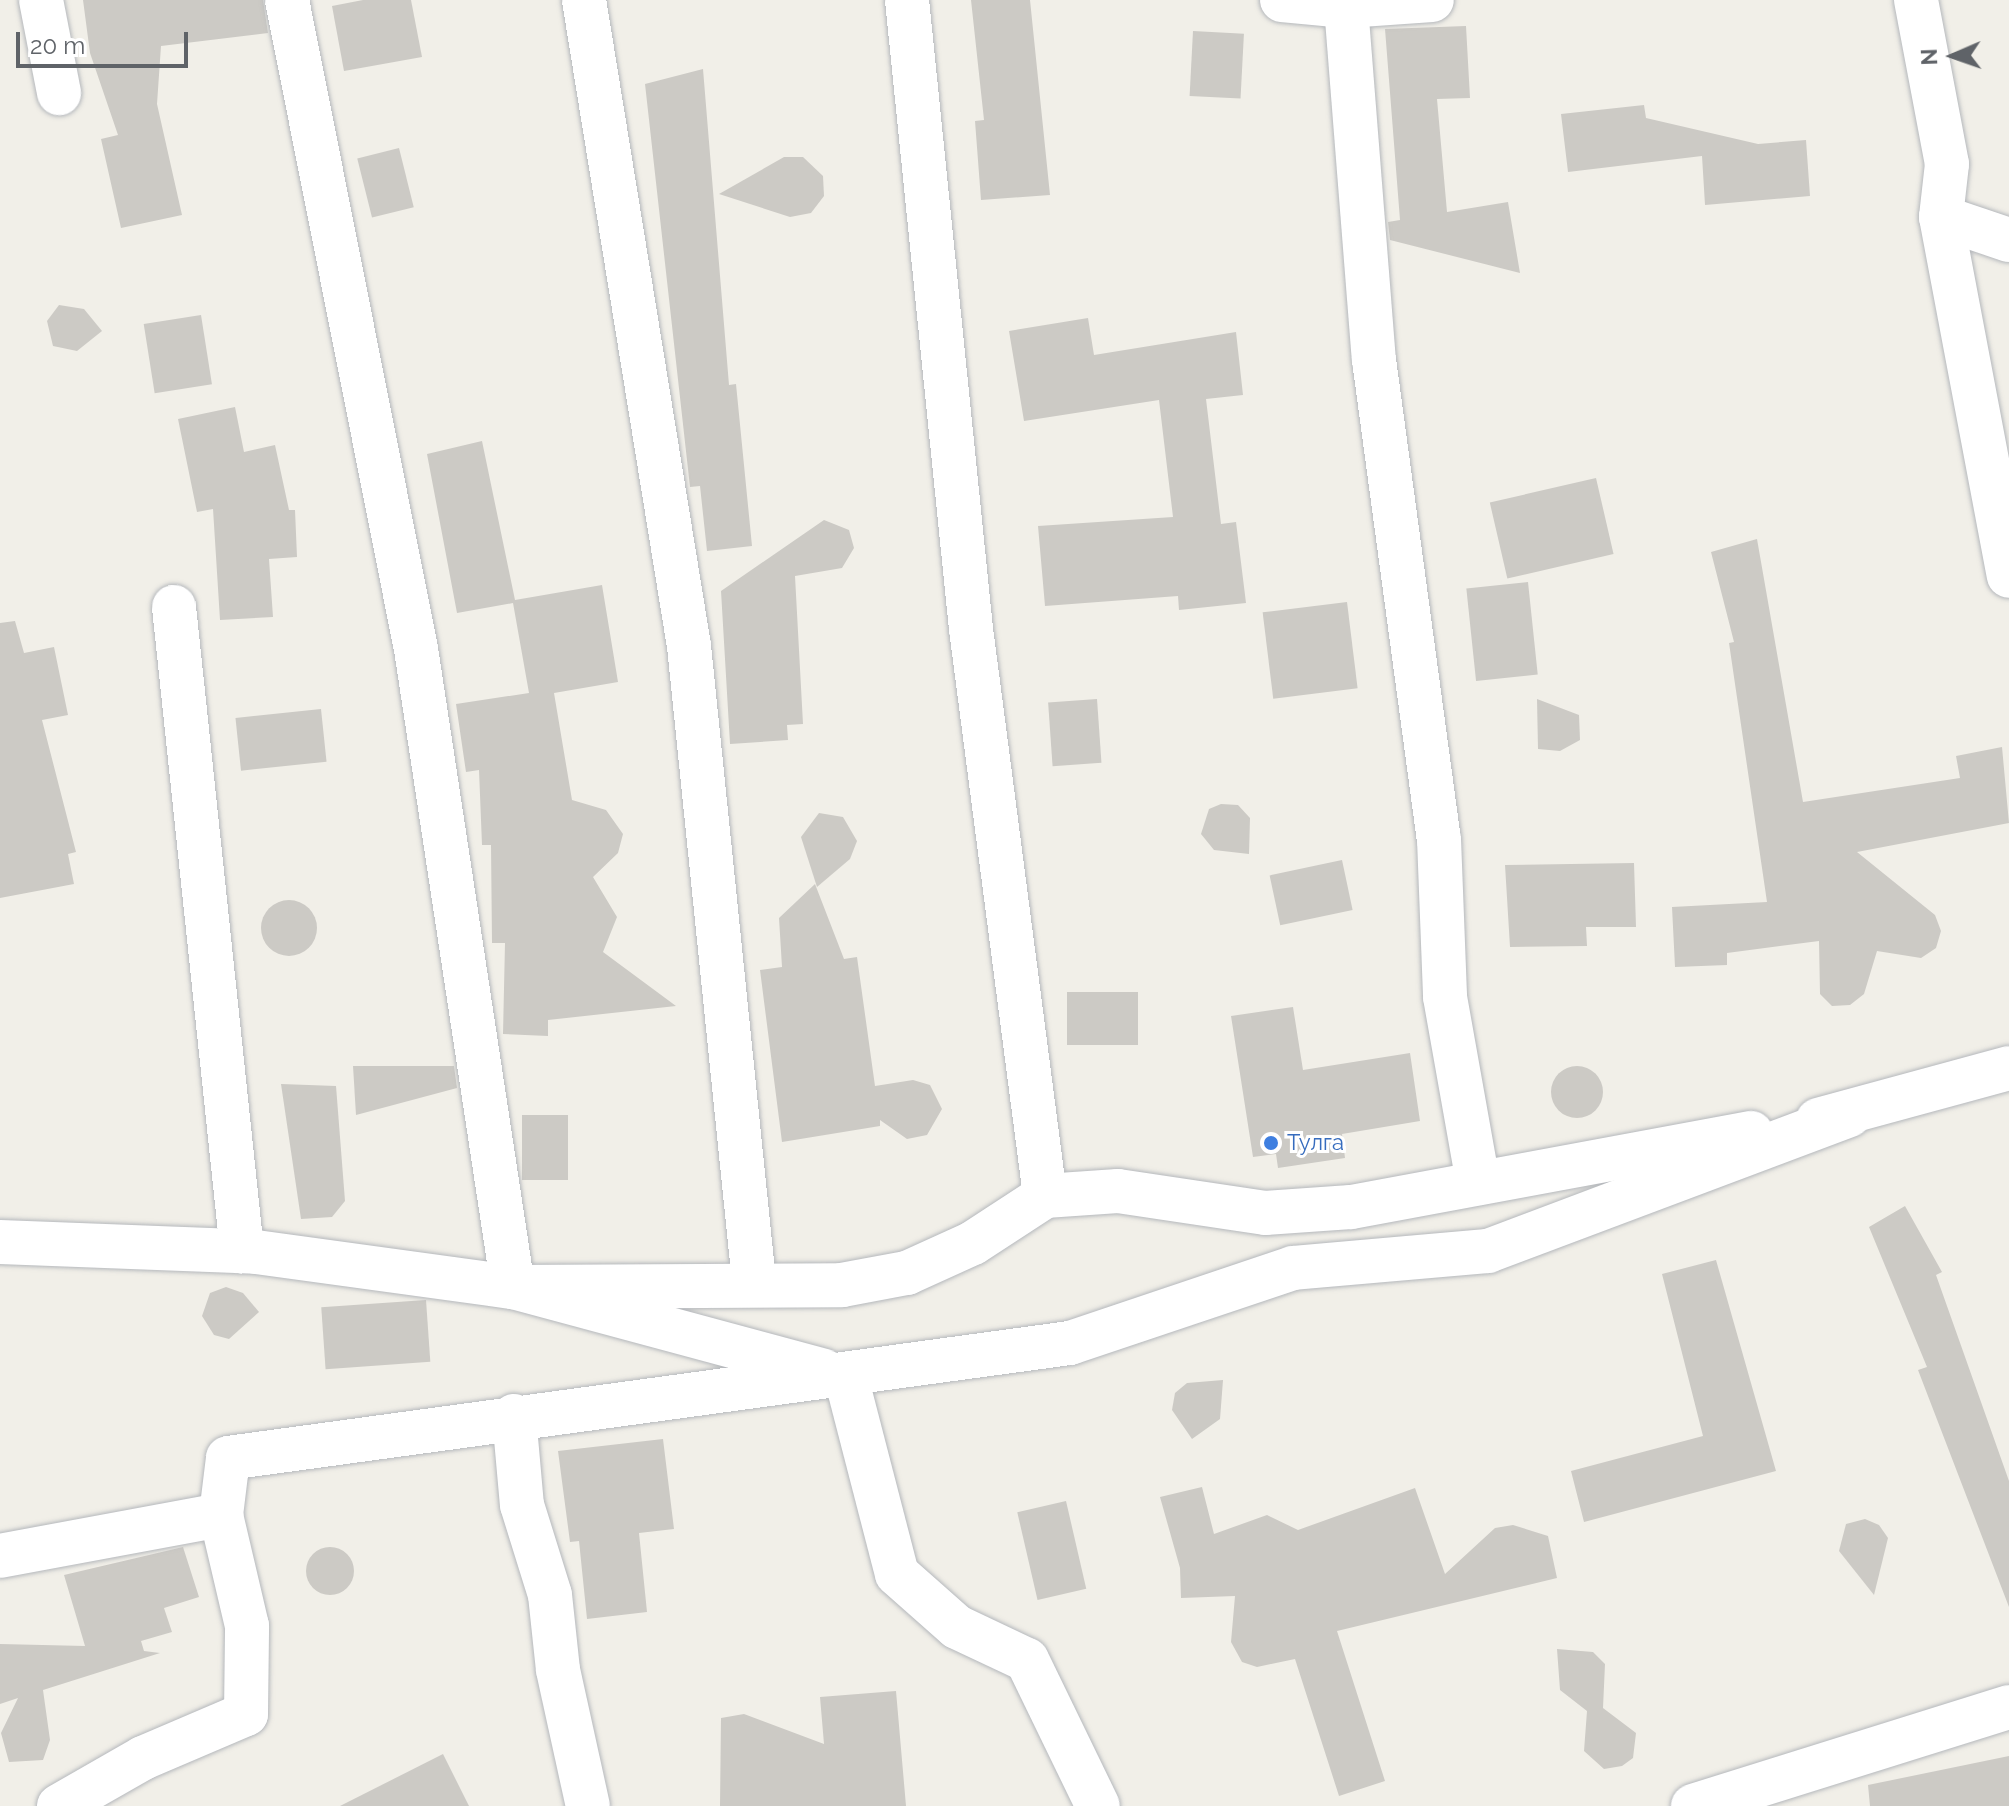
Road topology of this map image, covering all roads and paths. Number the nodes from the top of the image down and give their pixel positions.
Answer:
1 (41, 0) edge
2 (287, 0) edge
3 (584, 0) edge
4 (907, 0) edge
5 (1282, 0) edge
6 (1432, 0) edge
7 (1916, 0) edge
8 (1346, 6) junction
9 (59, 93) dead end
10 (1941, 217) junction
11 (2009, 240) edge
12 (2009, 576) edge
13 (174, 607) dead end
14 (2009, 1068) edge
15 (1849, 1115) junction
16 (1478, 1183) junction
17 (1045, 1196) junction
18 (0, 1242) edge
19 (242, 1251) junction
20 (754, 1281) junction
21 (513, 1287) junction
22 (846, 1377) junction
23 (514, 1416) junction
24 (221, 1515) junction
25 (0, 1556) edge
26 (2009, 1707) edge
27 (59, 1806) edge
28 (588, 1806) edge
29 (1098, 1806) edge
30 (1693, 1806) edge

1 - 9 street
2 - 21 street
3 - 20 street
4 - 17 street
5 - 8 street
6 - 8 street
7 - 10 street
8 - 16 street
10 - 11 street
10 - 12 street
13 - 19 street
14 - 15 street
15 - 16 street
15 - 22 street
16 - 17 street
17 - 20 street
18 - 19 street
19 - 21 street
20 - 21 street
21 - 22 street
22 - 23 street
22 - 29 street
23 - 24 street
23 - 28 street
24 - 25 street
24 - 27 street
26 - 30 street

